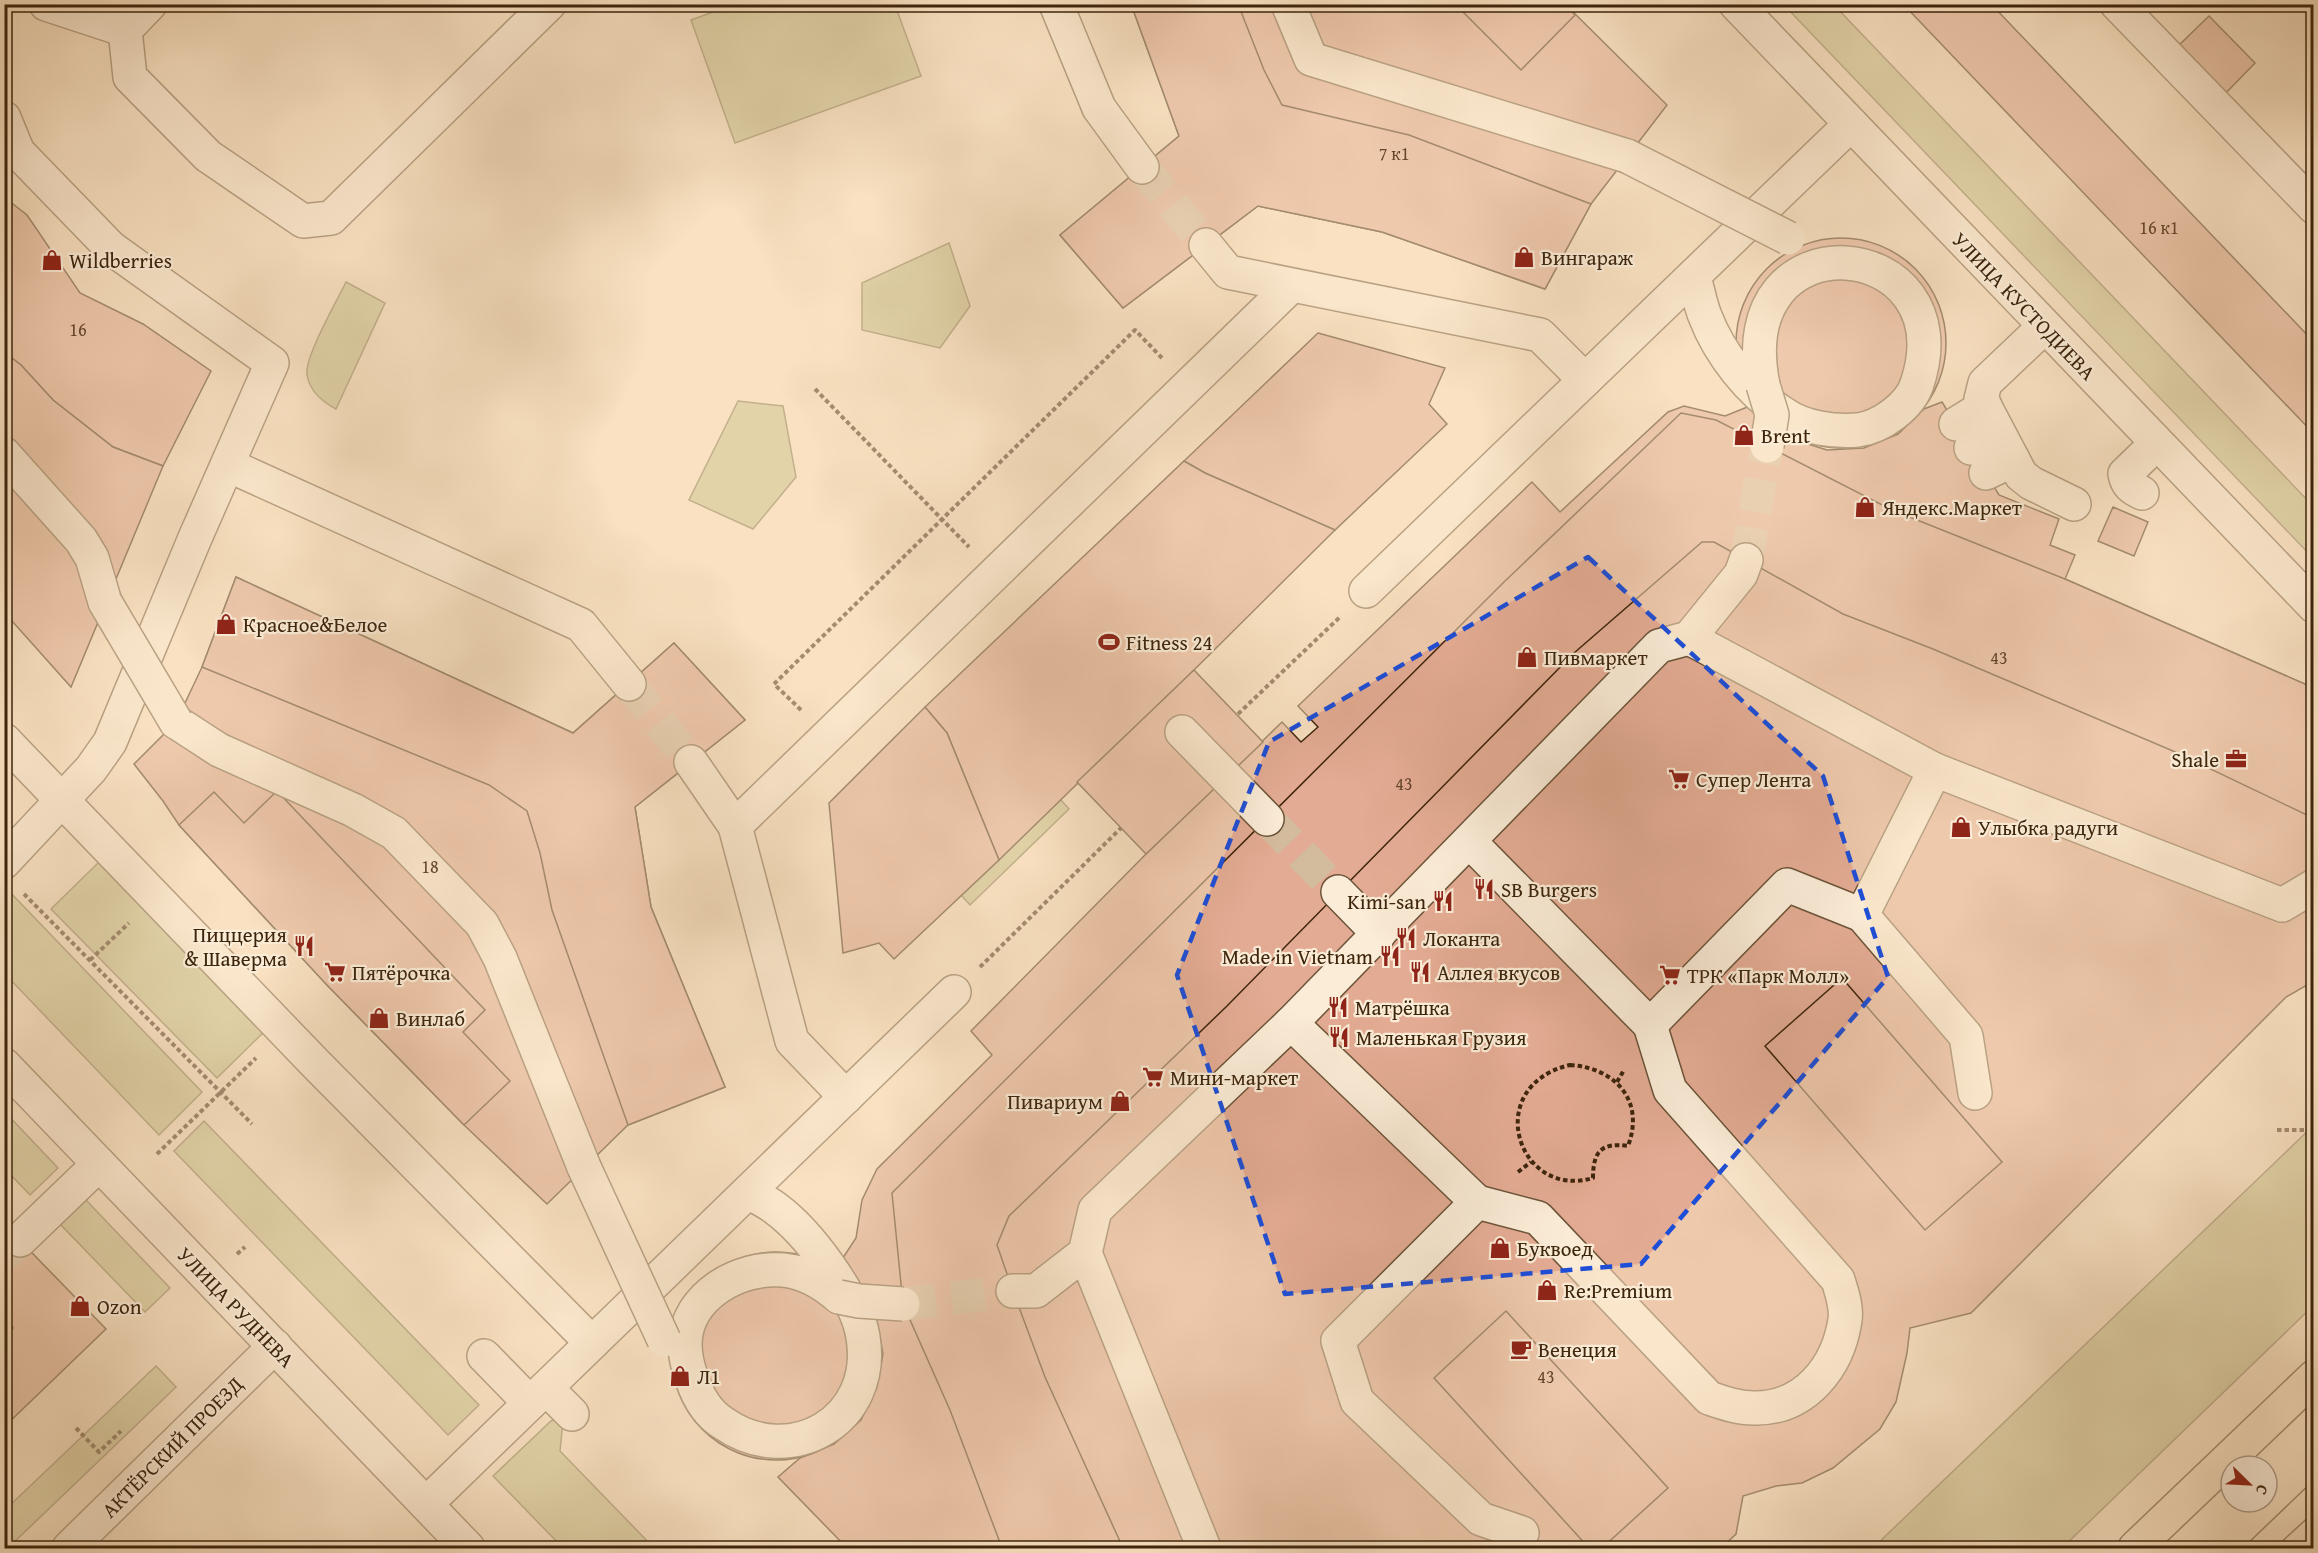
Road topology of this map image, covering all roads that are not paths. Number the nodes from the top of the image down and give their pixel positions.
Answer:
1 (46, 4) edge
2 (150, 4) edge
3 (549, 4) edge
4 (1056, 4) edge
5 (1288, 4) edge
6 (1736, 4) edge
7 (2117, 4) edge
8 (125, 30) junction
9 (4, 118) edge
10 (1851, 124) junction
11 (1142, 167) tunnel mouth
12 (2313, 207) edge
13 (1206, 245) tunnel mouth
14 (1830, 263) junction
15 (1694, 277) junction
16 (1291, 286) junction
17 (2044, 327) junction
18 (1585, 380) junction
19 (1765, 394) junction
20 (2156, 444) junction
21 (1767, 446) tunnel mouth
22 (4, 454) edge
23 (228, 465) junction
24 (2142, 493) dead end
25 (2074, 504) dead end
26 (1746, 560) tunnel mouth
27 (1366, 591) road end
28 (2313, 606) edge
29 (1689, 638) junction
30 (628, 684) tunnel mouth
31 (1182, 732) dead end
32 (4, 740) edge
33 (691, 762) tunnel mouth
34 (1935, 770) junction
35 (62, 800) junction
36 (1267, 819) tunnel mouth
37 (735, 826) junction
38 (1470, 842) junction
39 (4, 862) edge
40 (2313, 886) edge
41 (1338, 892) tunnel mouth
42 (1862, 915) junction
43 (1379, 934) junction
44 (954, 992) road end
45 (1291, 1023) junction
46 (1650, 1025) junction
47 (4, 1065) edge
48 (1975, 1093) dead end
49 (846, 1096) junction
50 (99, 1164) junction
51 (748, 1192) junction
52 (1477, 1202) junction
53 (20, 1240) tunnel mouth
54 (1085, 1253) junction
55 (1012, 1291) tunnel mouth
56 (903, 1304) tunnel mouth
57 (592, 1342) junction
58 (275, 1346) junction
59 (675, 1351) junction
60 (484, 1356) dead end
61 (2313, 1377) edge
62 (538, 1395) junction
63 (572, 1414) dead end
64 (426, 1504) junction
65 (1522, 1533) dead end
66 (69, 1548) edge
67 (468, 1548) edge
68 (1204, 1548) edge
69 (2135, 1548) edge

1 - 8 street
2 - 8 street
3 - 8 street
4 - 11 street
5 - 14 street, bridge
6 - 10 street, УЛИЦА КУСТОДИЕВА
7 - 12 street
9 - 23 street
10 - 15 street
10 - 17 street, УЛИЦА КУСТОДИЕВА
13 - 16 street
14 - 19 street
14 - 19 street
15 - 18 street
15 - 19 street
16 - 18 street
16 - 37 street
17 - 20 street, УЛИЦА КУСТОДИЕВА
17 - 25 street
18 - 27 street
19 - 21 street, bridge
20 - 24 street
20 - 28 street, УЛИЦА КУСТОДИЕВА
22 - 59 street, bridge
23 - 30 street
23 - 35 street
26 - 29 street
29 - 34 street
29 - 38 street
31 - 36 street
32 - 35 street
33 - 37 street
34 - 40 street
34 - 42 street
35 - 39 street
35 - 57 street
37 - 49 street
38 - 43 street
38 - 46 street
41 - 43 street
42 - 46 street
42 - 48 street
43 - 45 street
44 - 49 street
45 - 52 street
45 - 54 street
46 - 52 street
47 - 50 street, УЛИЦА РУДНЕВА
49 - 51 street
50 - 53 street
50 - 58 street, УЛИЦА РУДНЕВА
51 - 57 street
51 - 59 street
52 - 65 street
54 - 55 street
54 - 68 street
56 - 59 street, bridge
57 - 62 street
58 - 64 street, УЛИЦА РУДНЕВА
58 - 66 street, АКТЁРСКИЙ ПРОЕЗД
60 - 62 street
61 - 69 main road
62 - 63 street
62 - 64 street
64 - 67 street, УЛИЦА РУДНЕВА

